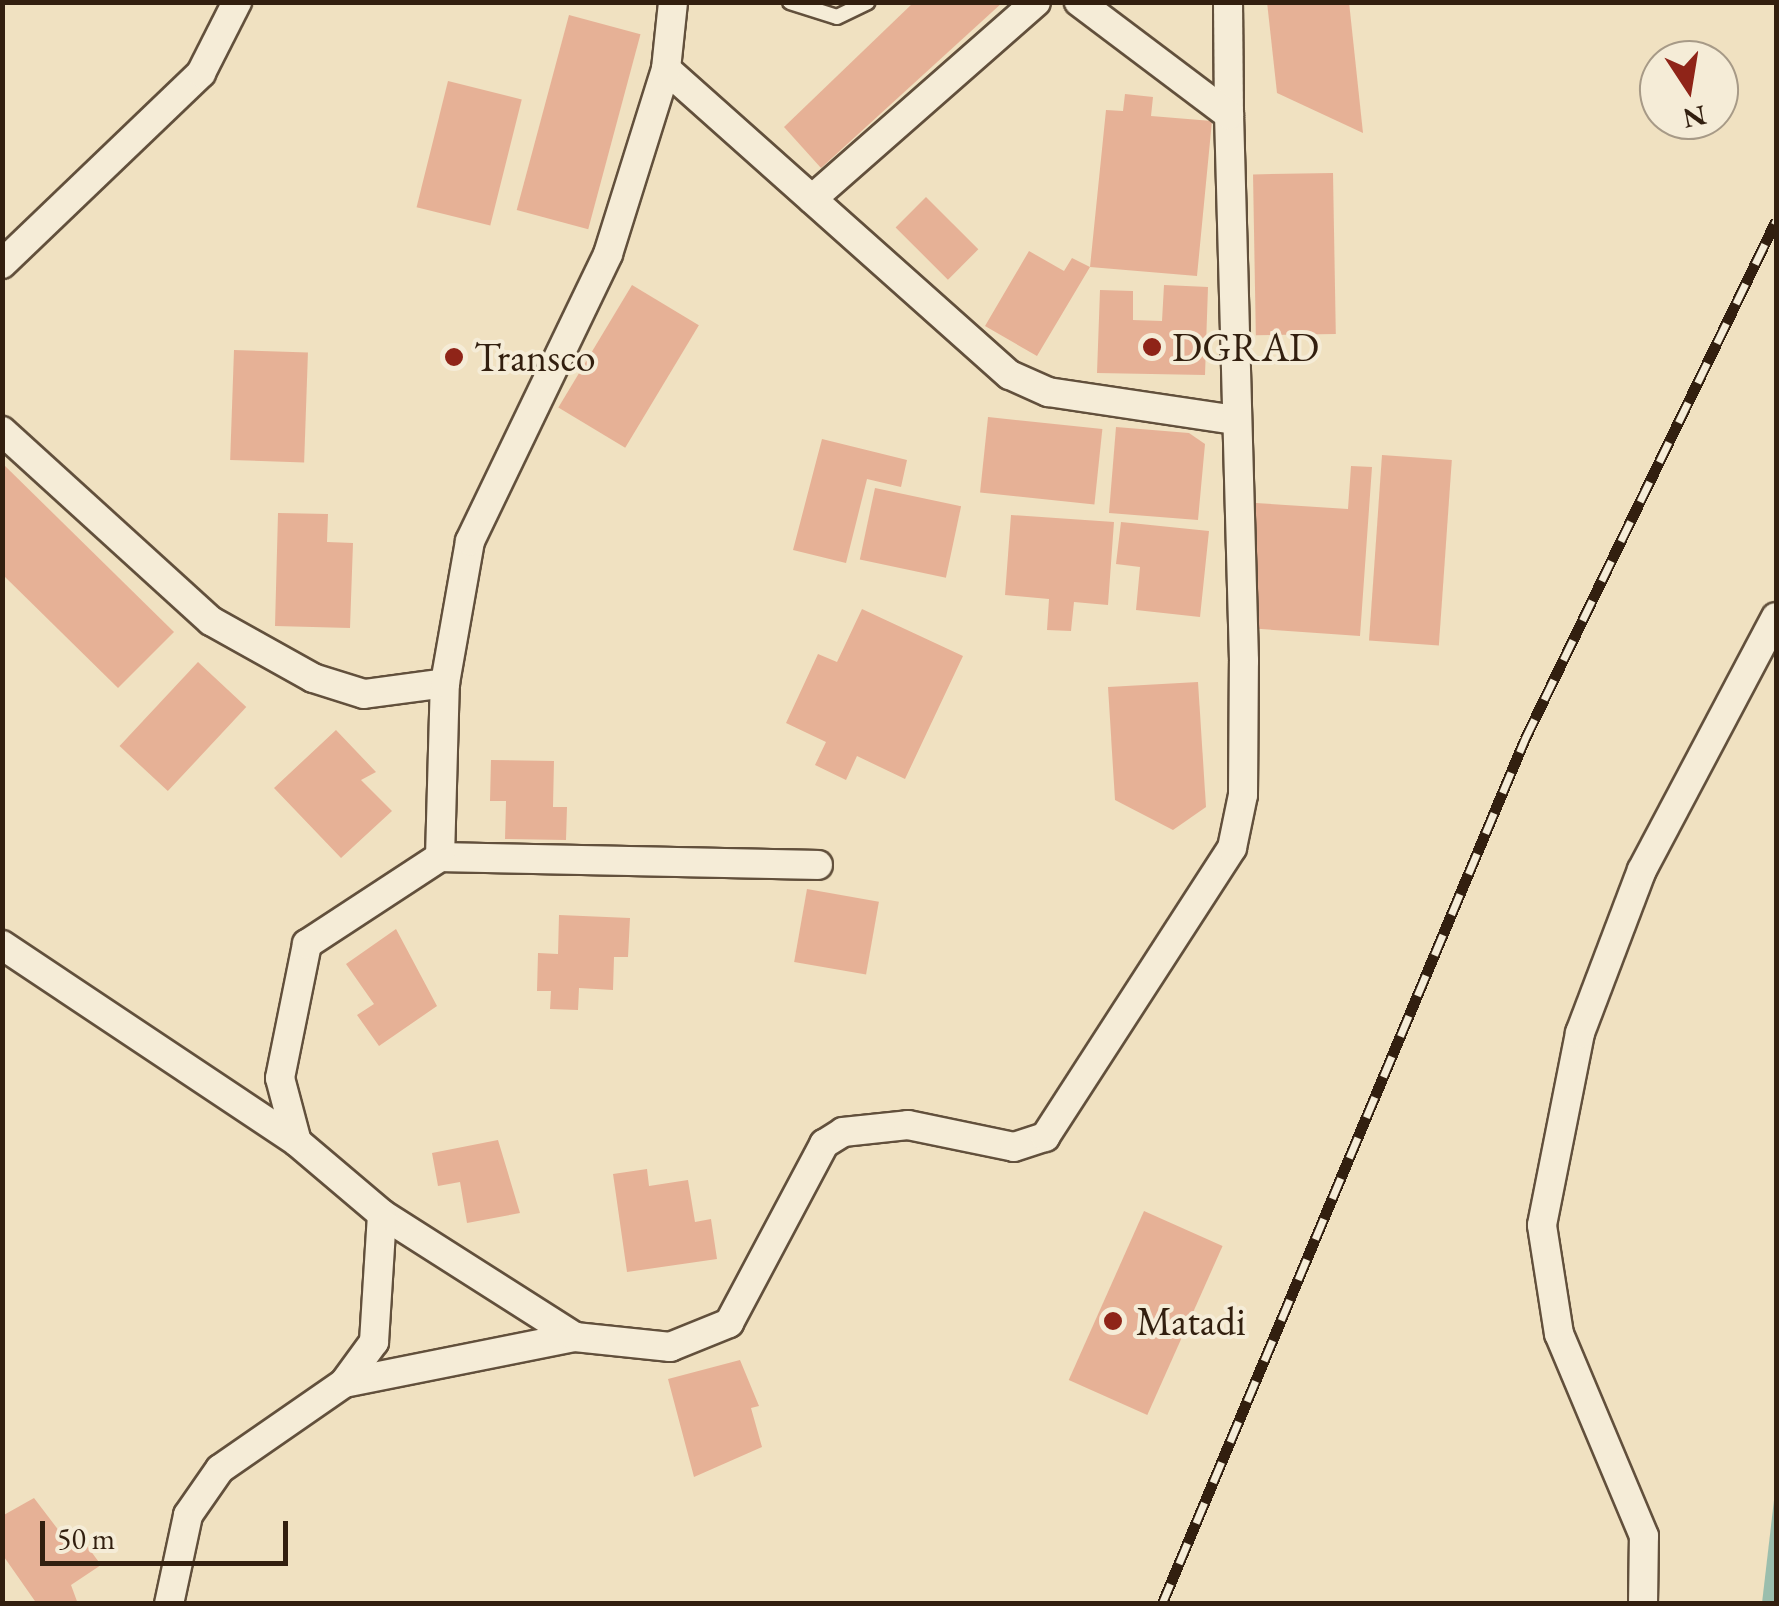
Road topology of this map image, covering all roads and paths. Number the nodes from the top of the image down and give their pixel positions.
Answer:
1 (237, 2) edge
2 (674, 2) edge
3 (790, 2) edge
4 (868, 2) edge
5 (1036, 2) edge
6 (1079, 2) edge
7 (1228, 2) edge
8 (666, 70) junction
9 (1229, 115) junction
10 (812, 200) junction
11 (2, 264) edge
12 (1236, 420) junction
13 (2, 431) edge
14 (1776, 617) edge
15 (445, 683) junction
16 (440, 858) junction
17 (818, 865) dead end
18 (2, 945) edge
19 (297, 1142) junction
20 (382, 1214) junction
21 (575, 1337) junction
22 (344, 1382) junction
23 (168, 1604) edge
24 (1643, 1604) edge

1 - 11 street
2 - 8 street
3 - 4 lane
5 - 10 street
6 - 9 street
7 - 9 street
8 - 10 street
8 - 15 street
9 - 12 street
10 - 12 street
12 - 21 street
13 - 15 street
14 - 24 street
15 - 16 street
16 - 17 street
16 - 19 street
18 - 19 street
19 - 20 street
20 - 21 street
20 - 22 street
21 - 22 street
22 - 23 street

